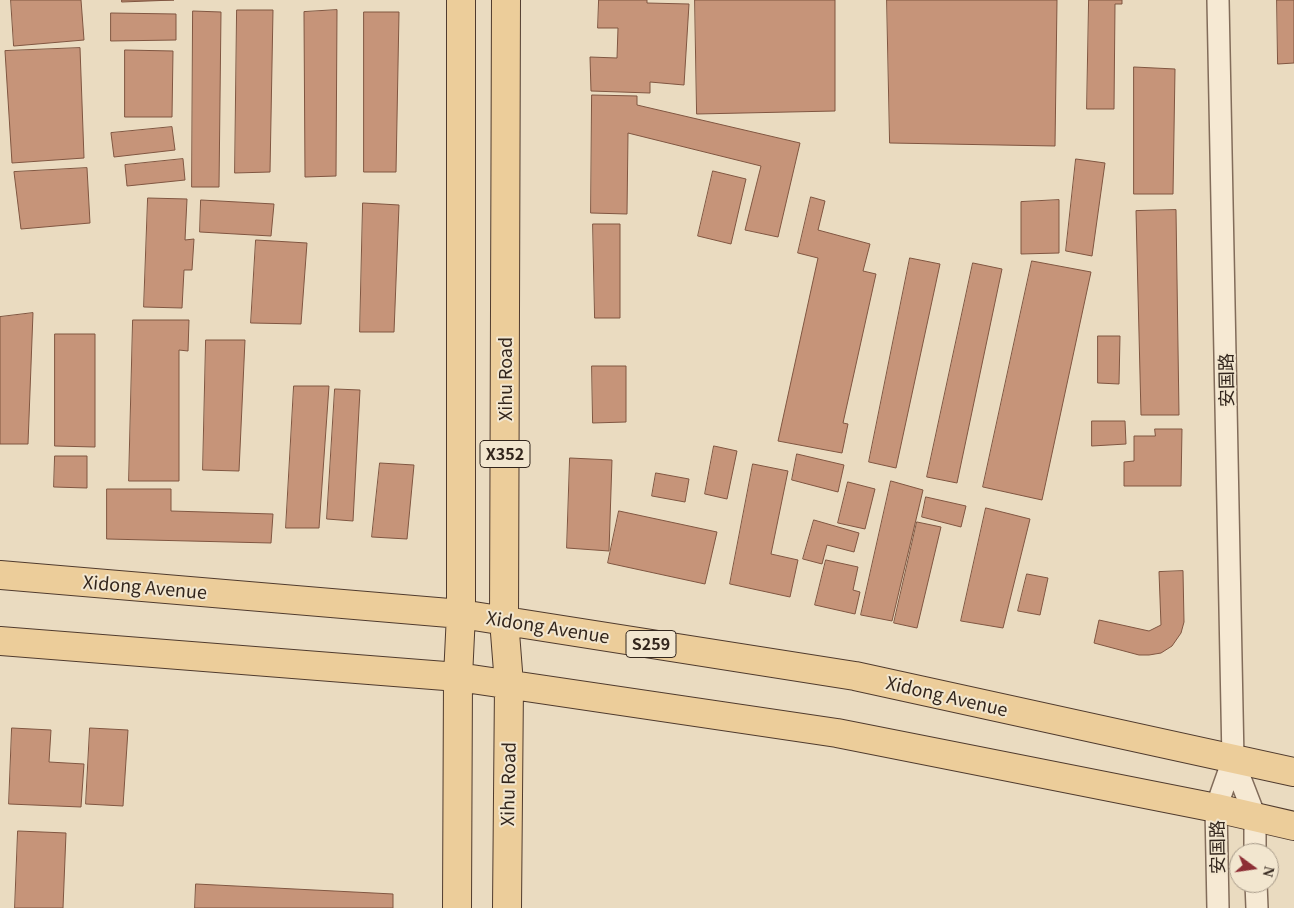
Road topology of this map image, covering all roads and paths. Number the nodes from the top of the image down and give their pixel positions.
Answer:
1 (461, 0) edge
2 (506, 0) edge
3 (1218, 0) edge
4 (0, 575) edge
5 (461, 614) junction
6 (504, 620) junction
7 (0, 642) edge
8 (458, 677) junction
9 (510, 684) junction
10 (1233, 760) junction
11 (1294, 772) edge
12 (1216, 808) junction
13 (1255, 817) junction
14 (1294, 826) edge
15 (1255, 843) edge
16 (1256, 893) edge
17 (457, 908) edge
18 (507, 908) edge
19 (1218, 908) edge
20 (1256, 908) edge

1 - 5 main road, X352
2 - 6 main road, Xihu Road / X352
3 - 10 street, 安国路
4 - 5 main road, Xidong Avenue / S259
5 - 6 main road, Xidong Avenue / S259
5 - 8 main road, X352
6 - 9 main road, Xihu Road / X352
6 - 10 main road, Xidong Avenue / S259
7 - 8 main road
8 - 9 main road
8 - 17 main road, X352
9 - 12 main road
9 - 18 main road, Xihu Road / X352
10 - 11 main road, Xidong Avenue / S259
10 - 12 street, 安国路
10 - 13 street, 安国路
12 - 13 main road
12 - 19 street, 安国路
13 - 14 main road
13 - 15 street, 安国路
16 - 20 street

